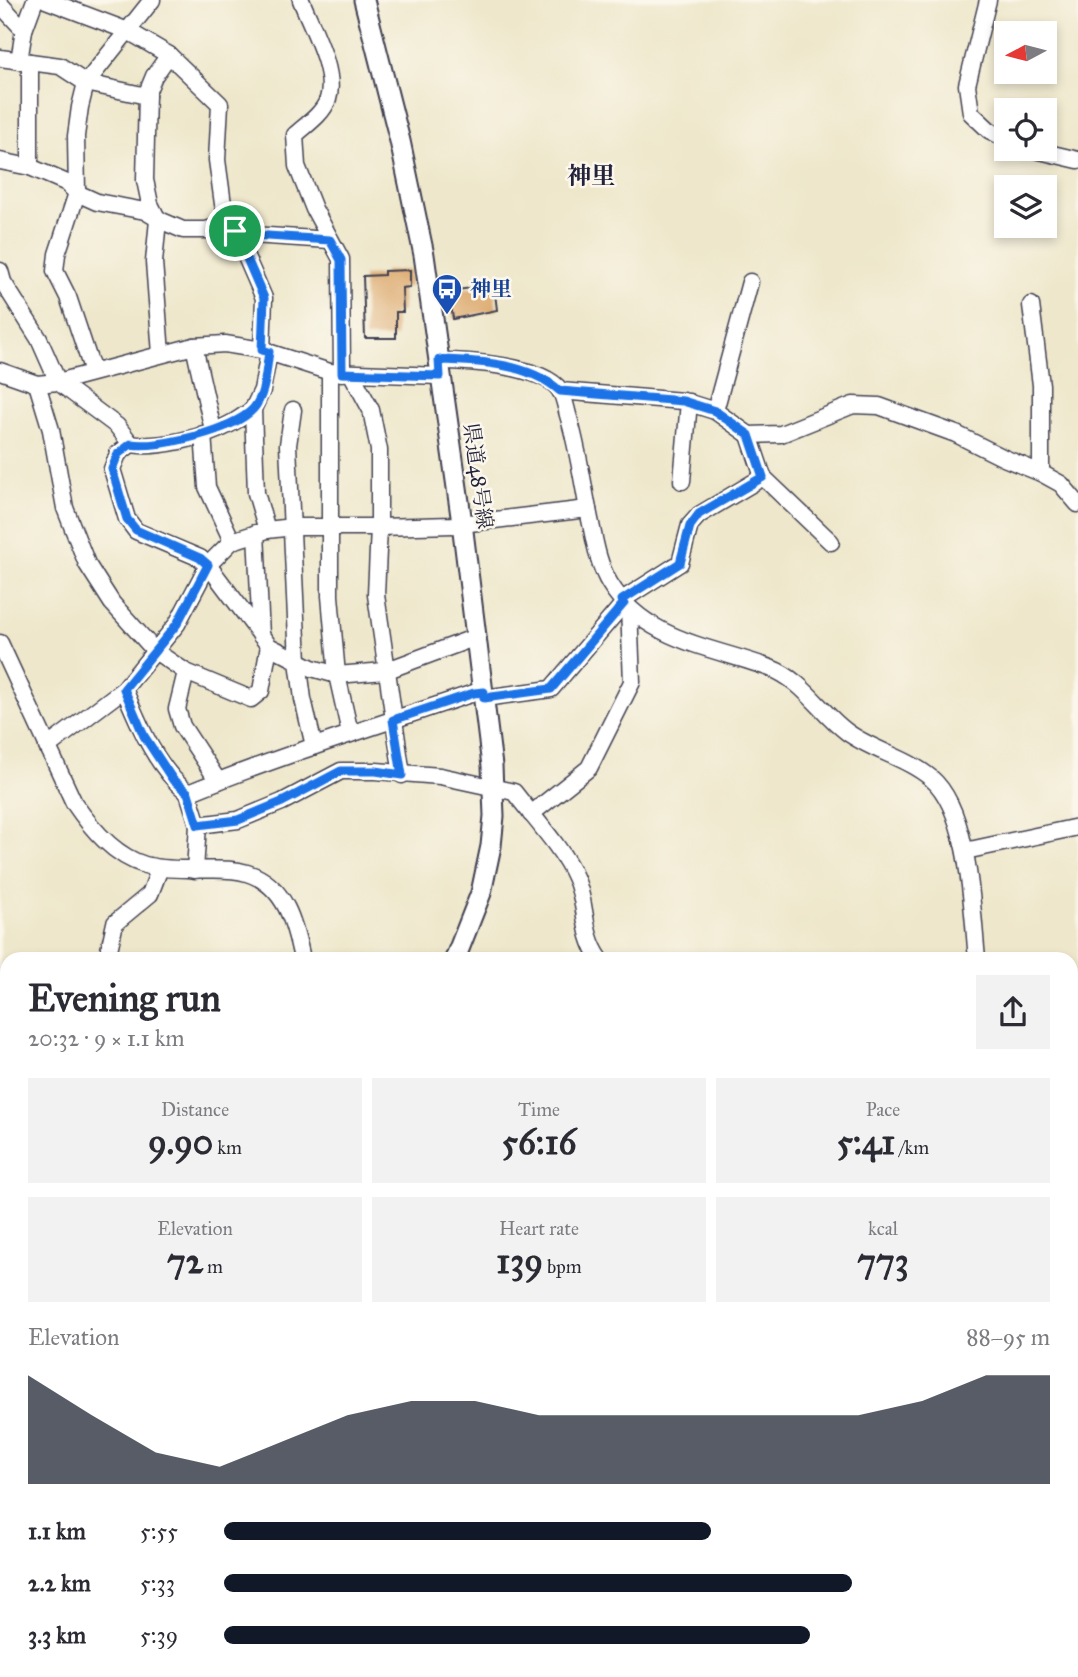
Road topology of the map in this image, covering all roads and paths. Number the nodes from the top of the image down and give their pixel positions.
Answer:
1 (35, 0) edge
2 (46, 0) edge
3 (152, 0) edge
4 (301, 0) edge
5 (364, 0) edge
6 (988, 0) edge
7 (0, 4) edge
8 (24, 30) junction
9 (128, 31) junction
10 (169, 55) junction
11 (0, 58) edge
12 (24, 61) junction
13 (86, 83) junction
14 (147, 96) junction
15 (994, 133) edge
16 (1057, 155) edge
17 (1078, 160) edge
18 (0, 161) edge
19 (30, 167) junction
20 (77, 193) junction
21 (158, 220) junction
22 (233, 227) junction
23 (330, 240) junction
24 (0, 271) edge
25 (750, 282) dead end
26 (1031, 304) dead end
27 (194, 346) junction
28 (266, 351) junction
29 (161, 354) junction
30 (440, 368) junction
31 (0, 371) edge
32 (93, 372) junction
33 (341, 373) junction
34 (58, 382) junction
35 (37, 384) junction
36 (560, 391) junction
37 (689, 402) junction
38 (253, 409) junction
39 (293, 410) dead end
40 (715, 411) junction
41 (208, 432) junction
42 (749, 435) junction
43 (131, 444) junction
44 (1041, 473) junction
45 (763, 477) junction
46 (682, 481) dead end
47 (1078, 504) edge
48 (588, 509) junction
49 (462, 523) junction
50 (330, 526) junction
51 (293, 527) junction
52 (379, 527) junction
53 (262, 532) junction
54 (232, 541) junction
55 (831, 542) dead end
56 (208, 565) junction
57 (625, 603) junction
58 (477, 639) junction
59 (265, 641) junction
60 (0, 643) edge
61 (155, 651) junction
62 (298, 662) junction
63 (385, 671) junction
64 (186, 672) junction
65 (337, 675) junction
66 (124, 689) junction
67 (484, 695) junction
68 (393, 720) junction
69 (351, 733) junction
70 (314, 746) junction
71 (47, 747) junction
72 (402, 775) junction
73 (218, 781) junction
74 (494, 788) junction
75 (188, 793) junction
76 (531, 814) junction
77 (198, 825) junction
78 (1078, 827) edge
79 (965, 851) junction
80 (160, 868) junction
81 (195, 870) junction
82 (109, 952) edge
83 (300, 952) edge
84 (458, 952) edge
85 (595, 952) edge
86 (976, 952) edge

1 - 8 street
2 - 9 street
3 - 9 street
4 - 23 street
5 - 30 main road, 県道48号線
6 - 15 street
7 - 8 street
8 - 12 street
9 - 10 street
9 - 13 street
10 - 14 street
10 - 22 street
11 - 12 street
12 - 13 street
12 - 19 street
13 - 14 street
13 - 20 street
14 - 21 street
16 - 17 street
18 - 19 street
19 - 20 street
20 - 21 street
20 - 32 street
21 - 22 street
21 - 29 street
22 - 23 street
22 - 28 street
23 - 33 street
24 - 34 street
25 - 40 street
26 - 44 street
27 - 28 street
27 - 29 street
27 - 41 street
28 - 33 street
28 - 38 street
29 - 32 street
30 - 33 street
30 - 36 street
30 - 49 main road, 県道48号線
31 - 35 street
32 - 34 street
33 - 50 street
33 - 52 street
34 - 35 street
34 - 43 street
35 - 61 street
36 - 37 street
36 - 48 street
37 - 40 street
37 - 46 street
38 - 41 street
38 - 53 street
39 - 51 street
40 - 42 street
41 - 43 street
41 - 54 street
42 - 44 street
42 - 45 street
43 - 56 street
44 - 47 street
45 - 55 street
45 - 57 street
48 - 49 street
48 - 57 street
49 - 52 street
49 - 58 main road, 県道48号線
50 - 51 street
50 - 52 street
50 - 65 street
51 - 53 street
51 - 62 street
52 - 63 street
53 - 54 street
53 - 59 street
54 - 56 street
56 - 59 street
56 - 61 street
57 - 67 street
57 - 76 street
57 - 79 street
58 - 63 street
58 - 67 main road, 県道48号線
59 - 62 street
59 - 64 street
60 - 71 street
61 - 64 street
61 - 66 street
62 - 65 street
62 - 70 street
63 - 65 street
63 - 68 street
64 - 73 street
65 - 69 street
66 - 71 street
66 - 75 street
67 - 68 street
67 - 74 main road, 県道48号線
68 - 69 street
68 - 72 street
69 - 70 street
70 - 73 street
71 - 80 street
72 - 74 street
72 - 77 street
73 - 75 street
74 - 76 street
74 - 84 main road, 県道48号線
75 - 77 street
76 - 85 street
77 - 81 street
78 - 79 street
79 - 86 street
80 - 81 street
80 - 82 street
81 - 83 street

